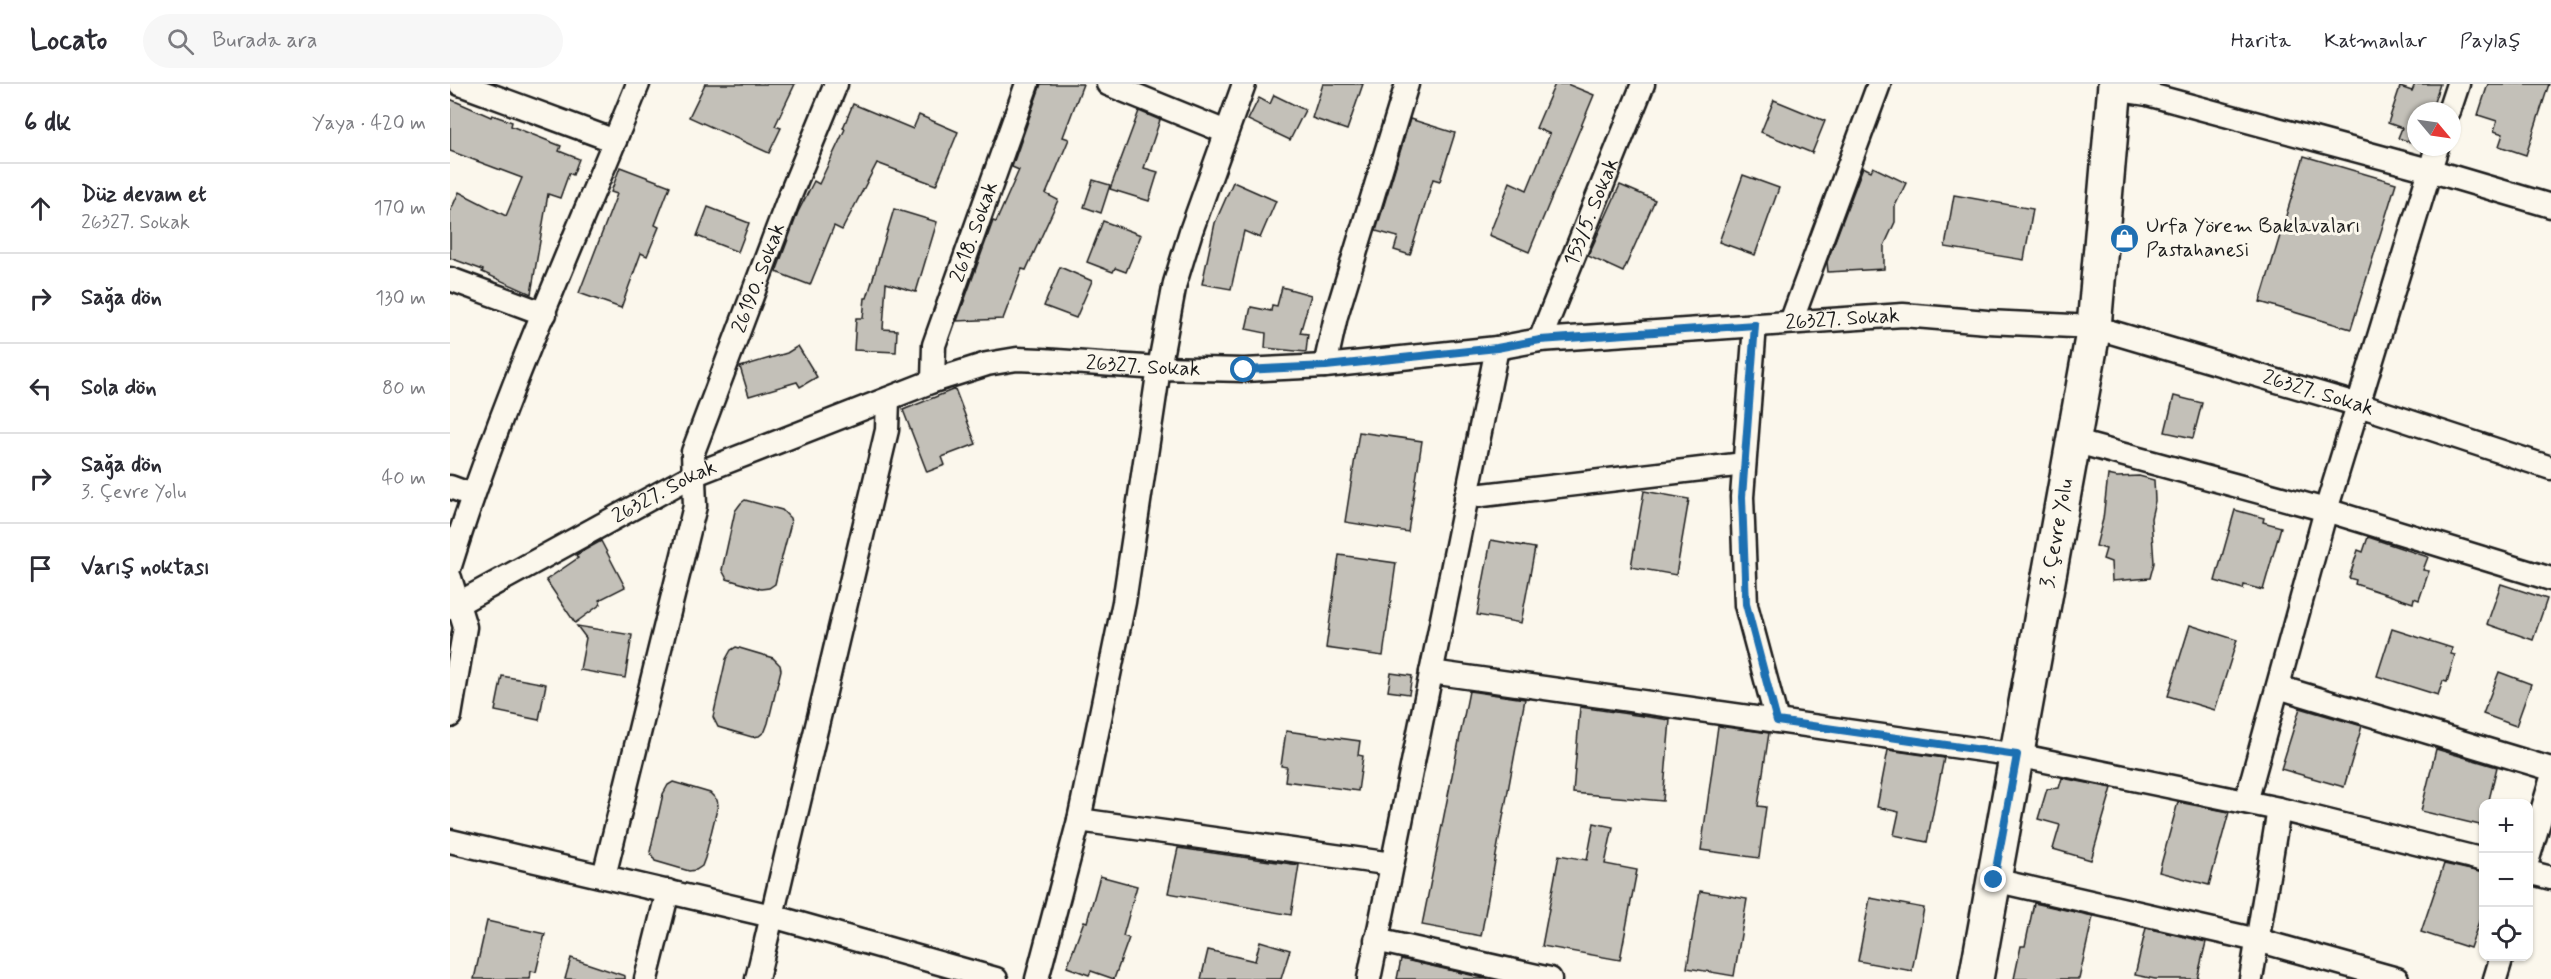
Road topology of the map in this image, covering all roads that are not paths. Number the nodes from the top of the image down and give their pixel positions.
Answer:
1 (460, 84) edge
2 (638, 84) edge
3 (836, 84) edge
4 (1027, 84) edge
5 (1108, 84) edge
6 (1244, 84) edge
7 (1407, 84) edge
8 (1643, 84) edge
9 (1879, 84) edge
10 (2458, 84) edge
11 (2115, 87) edge
12 (2452, 102) edge
13 (1226, 132) junction
14 (615, 141) junction
15 (2434, 156) edge
16 (2429, 170) junction
17 (2551, 206) edge
18 (450, 279) edge
19 (545, 314) junction
20 (1791, 322) junction
21 (1755, 325) junction
22 (2094, 327) junction
23 (1540, 340) junction
24 (1497, 348) junction
25 (1326, 366) junction
26 (1159, 368) junction
27 (933, 381) junction
28 (888, 399) junction
29 (2359, 405) junction
30 (2073, 441) junction
31 (1744, 464) junction
32 (2551, 468) edge
33 (693, 476) junction
34 (450, 487) edge
35 (472, 495) junction
36 (1466, 497) junction
37 (2326, 510) junction
38 (450, 566) edge
39 (450, 578) edge
40 (2551, 579) edge
41 (455, 605) edge
42 (1431, 672) junction
43 (2278, 687) junction
44 (450, 716) edge
45 (1777, 721) junction
46 (2017, 755) junction
47 (2551, 769) edge
48 (2551, 781) edge
49 (2246, 802) junction
50 (2279, 809) junction
51 (1079, 820) junction
52 (450, 841) edge
53 (2531, 853) edge
54 (2479, 859) edge
55 (1392, 864) junction
56 (2533, 873) edge
57 (604, 876) junction
58 (2551, 878) edge
59 (1994, 880) junction
60 (668, 891) junction
61 (772, 916) junction
62 (1376, 940) junction
63 (2257, 940) junction
64 (2501, 961) edge
65 (646, 979) edge
66 (757, 979) edge
67 (996, 979) edge
68 (1037, 979) edge
69 (1370, 979) edge
70 (1550, 979) edge
71 (1976, 979) edge
72 (2251, 979) edge
73 (2397, 979) edge
74 (2495, 979) edge

1 - 14 street
2 - 14 street
3 - 33 street, 26190. Sokak
4 - 27 street, 2618. Sokak
5 - 13 street
6 - 13 street
7 - 25 street
8 - 23 street, 153/5. Sokak
9 - 20 street
10 - 12 street
11 - 16 street
11 - 22 main road, 3. Çevre Yolu
13 - 26 street
14 - 19 street
15 - 16 street
16 - 17 street
16 - 29 street
18 - 19 street
19 - 35 street
20 - 21 street, 26327. Sokak
20 - 22 street, 26327. Sokak
21 - 23 street, 26327. Sokak
21 - 31 street
22 - 29 street, 26327. Sokak
22 - 30 main road, 3. Çevre Yolu
23 - 24 street, 26327. Sokak
24 - 25 street, 26327. Sokak
24 - 36 street
25 - 26 street, 26327. Sokak
26 - 27 street, 26327. Sokak
26 - 51 street
27 - 28 street, 26327. Sokak
28 - 33 street, 26327. Sokak
28 - 61 street
29 - 32 street, 26327. Sokak
29 - 37 street
30 - 37 street
30 - 46 main road, 3. Çevre Yolu
31 - 36 street
31 - 45 street
33 - 41 street, 26327. Sokak
33 - 57 street, 26190. Sokak
34 - 35 street
35 - 38 street
36 - 42 street
37 - 40 street
37 - 43 street
39 - 41 street
41 - 44 street
42 - 45 street
42 - 55 street
43 - 47 street
43 - 49 street
45 - 46 street
46 - 49 street
46 - 59 main road, 3. Çevre Yolu
48 - 53 street
49 - 50 street
50 - 54 street
50 - 63 street
51 - 55 street
51 - 68 street
52 - 57 street
55 - 62 street
56 - 58 street
57 - 60 street
59 - 63 street
59 - 71 main road, 3. Çevre Yolu
60 - 61 street
60 - 65 street
61 - 66 street
61 - 67 street
62 - 69 street
62 - 70 street
63 - 72 street
63 - 73 street
64 - 74 street

